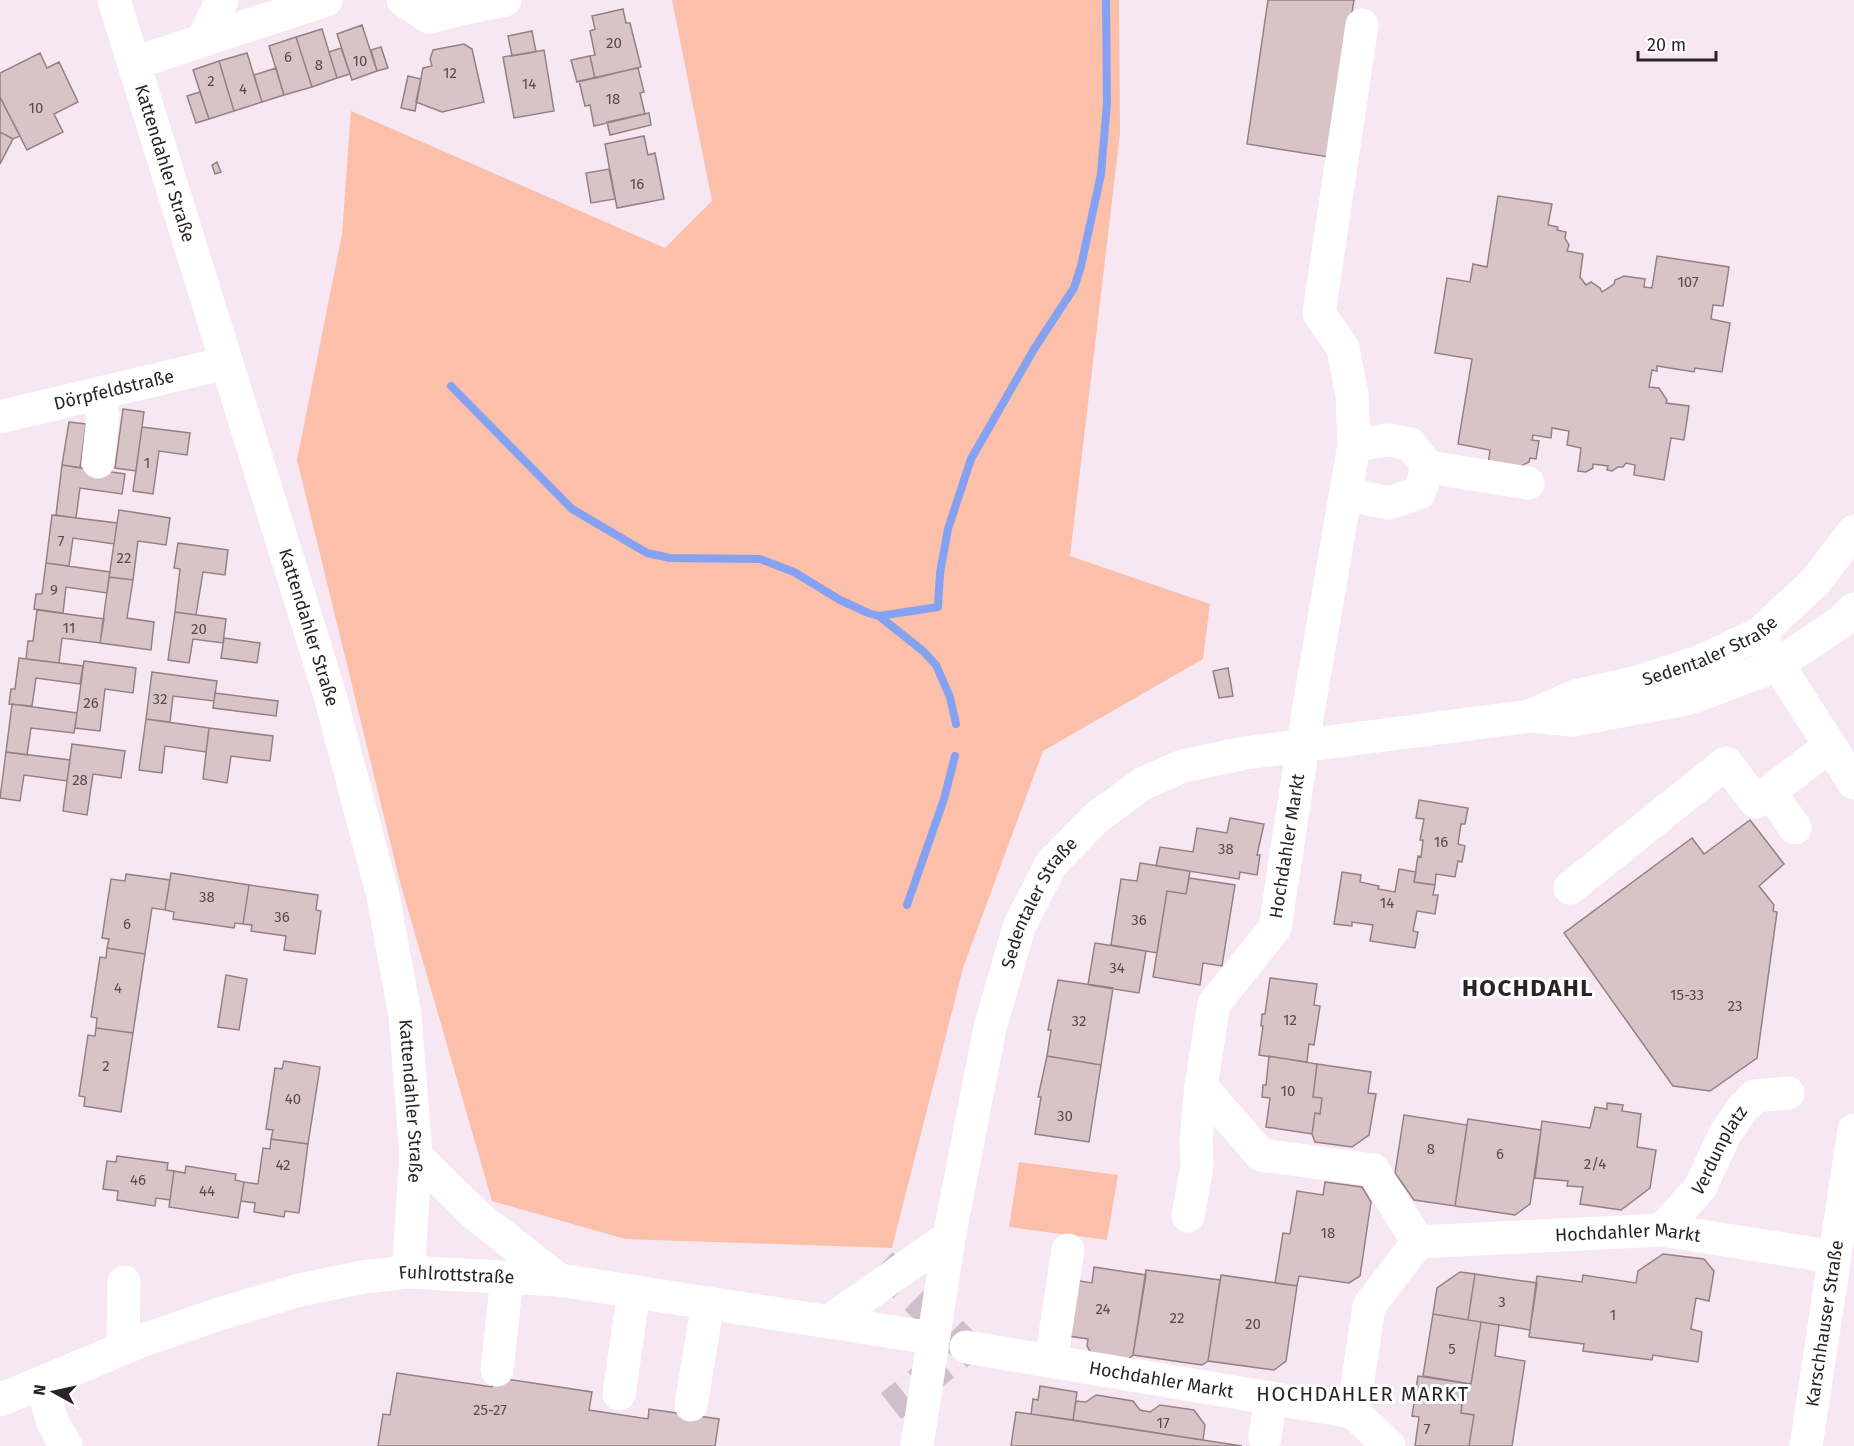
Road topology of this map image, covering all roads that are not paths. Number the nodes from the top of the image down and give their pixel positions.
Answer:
1 (114, 0) edge
2 (222, 0) edge
3 (326, 0) edge
4 (403, 0) edge
5 (505, 0) edge
6 (465, 4) edge
7 (1362, 25) dead end
8 (203, 39) junction
9 (134, 63) junction
10 (226, 363) junction
11 (99, 393) junction
12 (0, 417) edge
13 (1354, 445) junction
14 (98, 462) dead end
15 (1428, 467) junction
16 (1528, 483) dead end
17 (1346, 494) junction
18 (1854, 531) edge
19 (1854, 609) edge
20 (1759, 634) junction
21 (1777, 665) junction
22 (1531, 716) junction
23 (1303, 744) junction
24 (1830, 746) junction
25 (1854, 783) edge
26 (1770, 792) junction
27 (1795, 828) dead end
28 (1570, 888) dead end
29 (1201, 1086) junction
30 (1788, 1093) dead end
31 (1854, 1130) edge
32 (416, 1156) junction
33 (1188, 1216) dead end
34 (1662, 1230) junction
35 (949, 1237) junction
36 (1418, 1242) junction
37 (1068, 1250) dead end
38 (1834, 1257) junction
39 (408, 1272) junction
40 (507, 1277) junction
41 (559, 1280) junction
42 (124, 1282) dead end
43 (634, 1291) junction
44 (708, 1303) junction
45 (828, 1322) junction
46 (932, 1338) junction
47 (966, 1347) dead end
48 (123, 1348) junction
49 (1051, 1361) junction
50 (497, 1370) dead end
51 (41, 1383) junction
52 (619, 1394) dead end
53 (1271, 1398) junction
54 (0, 1400) edge
55 (691, 1405) dead end
56 (1353, 1412) junction
57 (1265, 1437) dead end
58 (66, 1446) edge
59 (917, 1446) edge
60 (1389, 1446) edge
61 (1806, 1446) edge

1 - 9 street, Kattendahler Straße
2 - 8 street
3 - 8 street
4 - 6 street
5 - 6 street
7 - 13 street
8 - 9 street
9 - 10 street, Kattendahler Straße
10 - 11 street, Dörpfeldstraße
10 - 32 street, Kattendahler Straße
11 - 12 street, Dörpfeldstraße
11 - 14 street
13 - 15 street
13 - 17 street
15 - 16 street
15 - 17 street
17 - 23 street, Hochdahler Markt
18 - 20 street, Sedentaler Straße
19 - 21 street, Sedentaler Straße
20 - 21 street
20 - 22 street, Sedentaler Straße
21 - 22 street, Sedentaler Straße
21 - 24 street
22 - 23 street, Sedentaler Straße
23 - 29 street, Hochdahler Markt
23 - 35 street, Sedentaler Straße
24 - 25 street
24 - 26 street
26 - 27 street
26 - 28 street
29 - 33 street, Hochdahler Markt
29 - 36 street
30 - 34 street, Verdunplatz
31 - 38 street, Karschhauser Straße
32 - 39 street, Kattendahler Straße
32 - 41 street
34 - 36 street, Hochdahler Markt
34 - 38 street, Hochdahler Markt
35 - 45 street
35 - 46 street, Sedentaler Straße
36 - 56 street
37 - 49 street
38 - 61 street, Karschhauser Straße
39 - 40 street, Fuhlrottstraße
39 - 48 street, Fuhlrottstraße
40 - 41 street, Fuhlrottstraße
40 - 50 street
41 - 43 street, Fuhlrottstraße
42 - 48 street
43 - 44 street, Fuhlrottstraße
43 - 52 street
44 - 45 street, Fuhlrottstraße
44 - 55 street
45 - 46 street, Fuhlrottstraße
46 - 59 street, Sedentaler Straße
47 - 49 street, Hochdahler Markt
48 - 51 street, Fuhlrottstraße
49 - 53 street, Hochdahler Markt
51 - 54 street, Fuhlrottstraße
51 - 58 street
53 - 56 street, Hochdahler Markt
53 - 57 street
56 - 60 street

